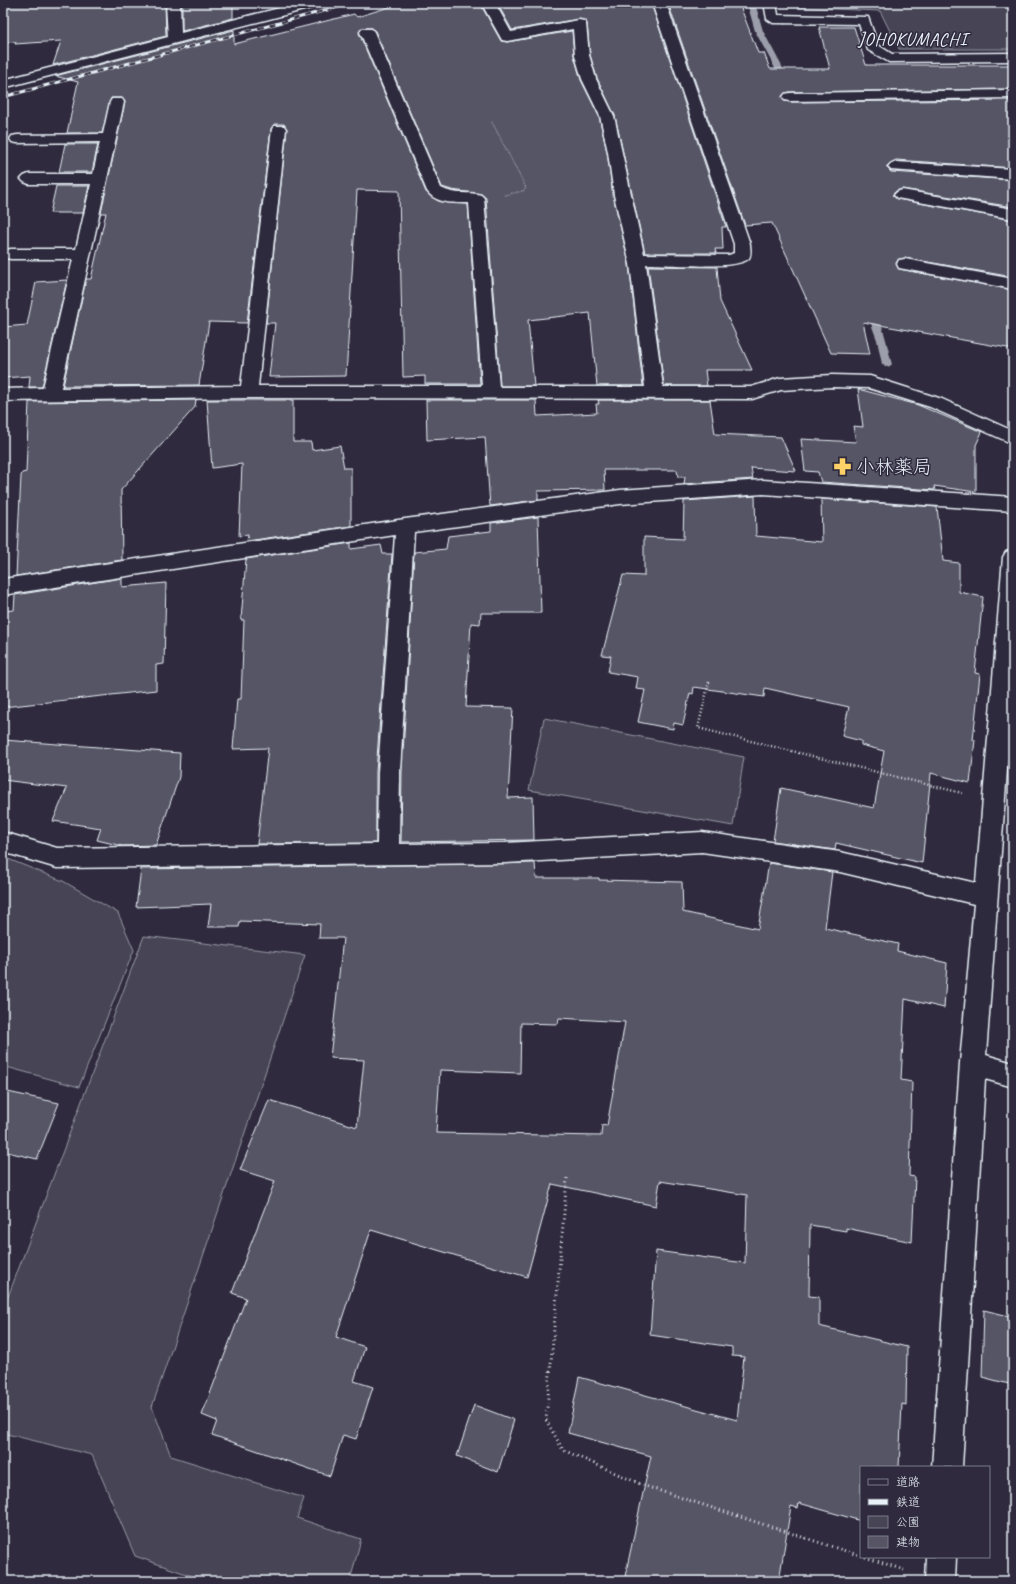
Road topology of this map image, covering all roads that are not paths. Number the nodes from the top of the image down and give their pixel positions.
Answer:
1 (173, 3) edge
2 (314, 3) edge
3 (658, 3) edge
4 (770, 3) edge
5 (490, 6) dead end
6 (366, 32) dead end
7 (175, 39) junction
8 (1013, 57) edge
9 (3, 84) edge
10 (1013, 94) edge
11 (790, 97) dead end
12 (117, 102) dead end
13 (279, 129) dead end
14 (108, 138) junction
15 (17, 139) dead end
16 (896, 168) dead end
17 (1013, 174) edge
18 (29, 179) dead end
19 (99, 179) junction
20 (902, 195) dead end
21 (1013, 214) edge
22 (11, 254) dead end
23 (82, 254) junction
24 (636, 259) junction
25 (904, 264) dead end
26 (1013, 284) edge
27 (249, 392) junction
28 (491, 393) junction
29 (655, 393) junction
30 (51, 394) junction
31 (3, 395) edge
32 (1013, 438) edge
33 (1013, 504) edge
34 (405, 526) junction
35 (1013, 557) edge
36 (3, 587) edge
37 (1008, 687) edge
38 (3, 842) edge
39 (388, 854) junction
40 (986, 896) junction
41 (973, 1063) junction
42 (1013, 1075) edge
43 (947, 1466) edge
44 (941, 1558) edge
45 (940, 1581) edge

1 - 7 street
2 - 7 street
3 - 24 street
4 - 8 lane
5 - 24 street
6 - 28 street
7 - 9 street
10 - 11 street
12 - 14 street
13 - 27 street
14 - 15 street
14 - 19 street
16 - 17 street
18 - 19 street
19 - 23 street
20 - 21 street
22 - 23 street
23 - 30 street
24 - 29 street
25 - 26 street
27 - 28 street
27 - 30 street
28 - 29 street
29 - 32 street
30 - 31 street
33 - 34 street
34 - 36 street
34 - 39 street
35 - 37 street
37 - 40 street
38 - 39 street
39 - 40 street
40 - 41 street
41 - 42 street
41 - 43 street
44 - 45 street

